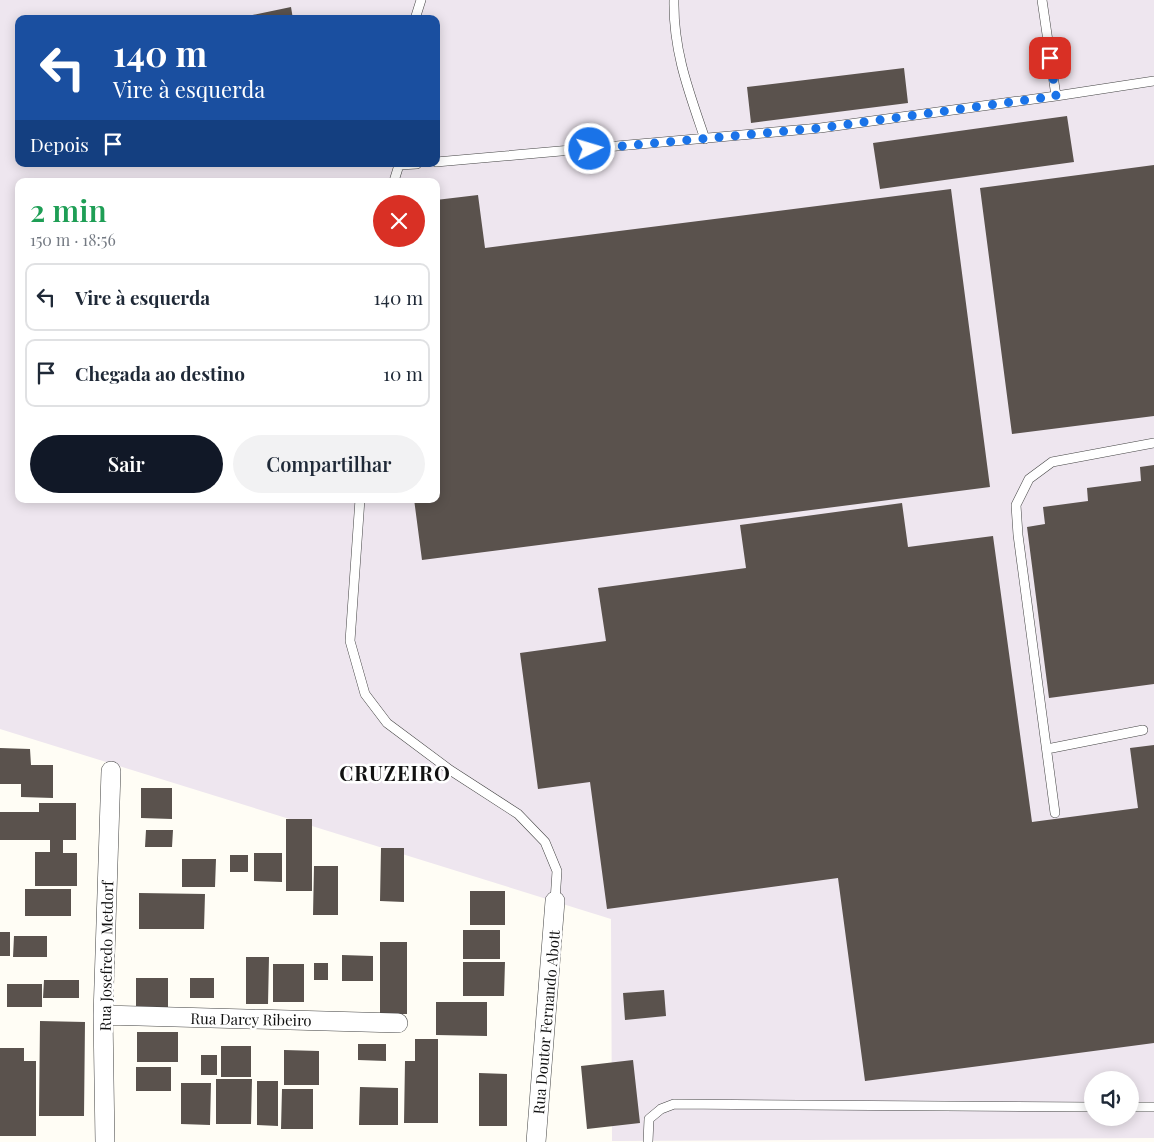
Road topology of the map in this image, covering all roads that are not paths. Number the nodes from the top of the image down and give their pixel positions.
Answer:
1 (421, 0) edge
2 (674, 0) edge
3 (1042, 0) edge
4 (416, 15) edge
5 (1154, 81) edge
6 (1056, 96) junction
7 (705, 139) junction
8 (440, 162) edge
9 (1154, 443) edge
10 (360, 503) edge
11 (1143, 730) dead end
12 (1047, 748) junction
13 (111, 771) dead end
14 (1055, 813) dead end
15 (555, 901) joint
16 (103, 1015) junction
17 (398, 1022) dead end
18 (1084, 1107) edge
19 (1139, 1107) edge
20 (1154, 1107) edge
21 (105, 1142) edge
22 (536, 1142) edge
23 (648, 1142) edge

1 - 4 lane
2 - 7 lane
3 - 6 lane
5 - 6 lane
6 - 7 lane
7 - 8 lane
9 - 12 lane
10 - 15 lane
11 - 12 lane
12 - 14 lane
13 - 16 street, Rua Josefredo Metdorf
15 - 22 street, Rua Doutor Fernando Abott
16 - 17 street, Rua Darcy Ribeiro
16 - 21 street, Rua Josefredo Metdorf
18 - 23 lane
19 - 20 lane

